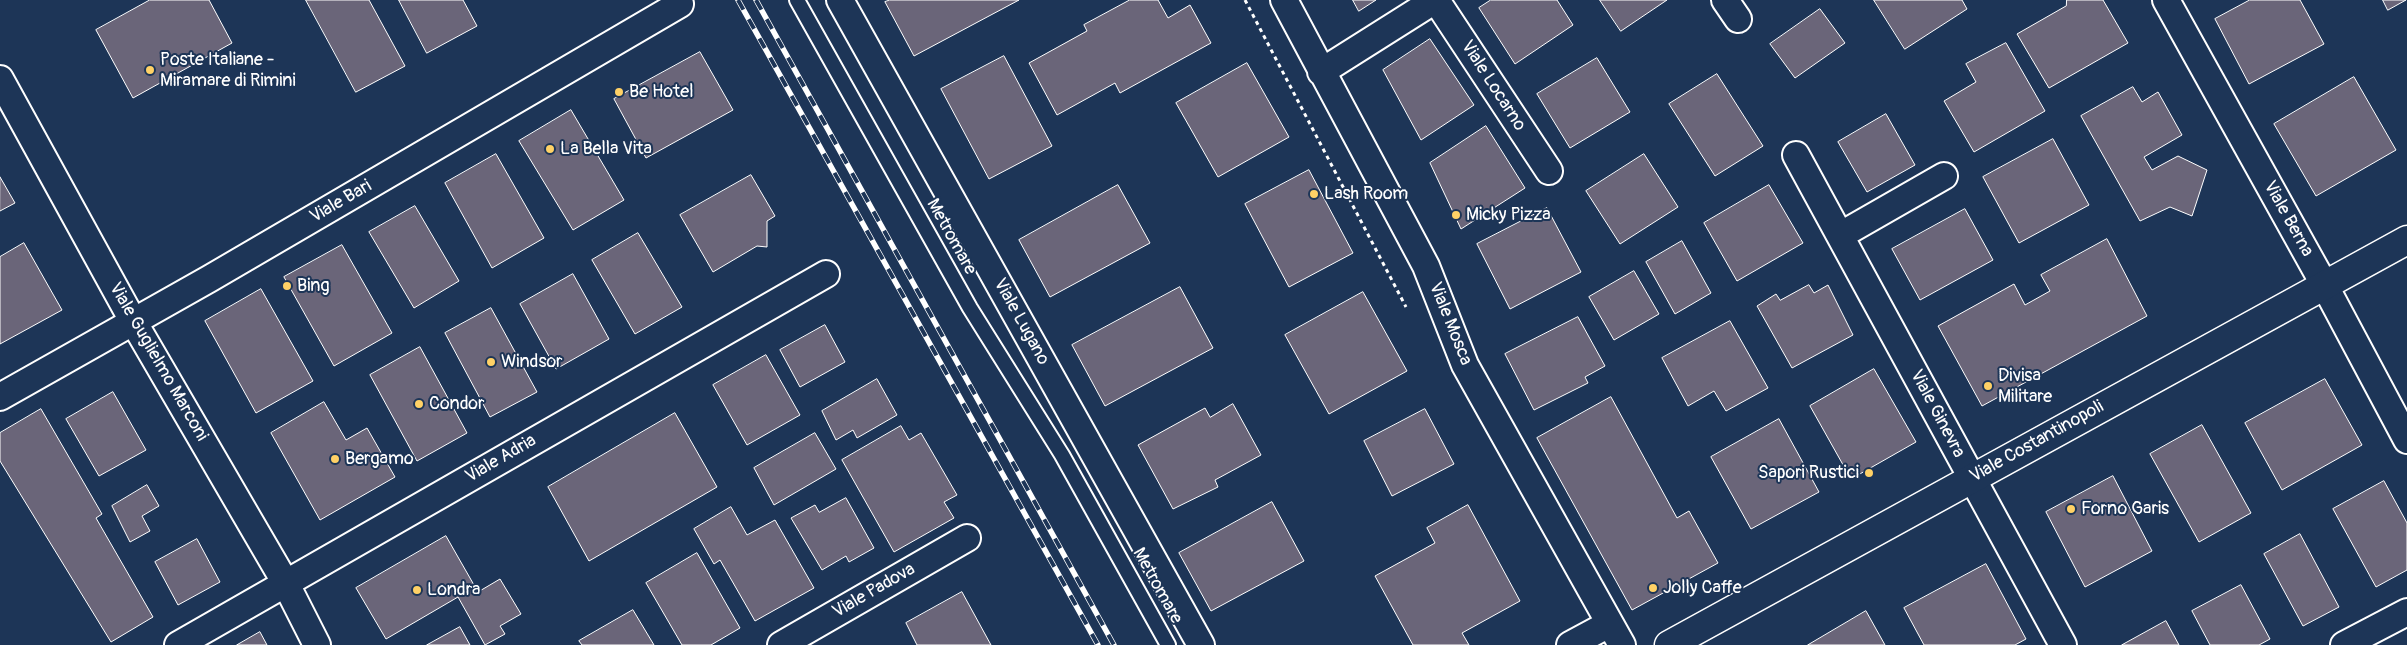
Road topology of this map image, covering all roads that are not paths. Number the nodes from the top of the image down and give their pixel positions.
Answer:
1 (797, 0) edge
2 (840, 0) edge
3 (1284, 0) edge
4 (1436, 0) edge
5 (2166, 0) edge
6 (680, 4) dead end
7 (1322, 72) junction
8 (0, 79) edge
9 (1796, 155) dead end
10 (1549, 171) dead end
11 (1944, 176) dead end
12 (1841, 234) junction
13 (2407, 240) edge
14 (826, 274) dead end
15 (2324, 286) junction
16 (134, 321) junction
17 (0, 397) edge
18 (2407, 440) edge
19 (1971, 478) junction
20 (967, 538) dead end
21 (285, 582) junction
22 (2407, 612) edge
23 (1616, 634) edge
24 (178, 645) edge
25 (317, 645) edge
26 (781, 645) edge
27 (1168, 645) edge
28 (1202, 645) edge
29 (1570, 645) edge
30 (1668, 645) edge
31 (2063, 645) edge
32 (2344, 645) edge

1 - 27 lane, Metromare
2 - 28 street, Viale Lugano
3 - 7 street, Viale Mosca
4 - 7 street, Viale Locarno
4 - 10 street, Viale Locarno
5 - 15 street, Viale Berna
6 - 16 street, Viale Bari
7 - 23 street, Viale Mosca
8 - 16 street, Viale Guglielmo Marconi
9 - 12 street, Viale Ginevra
11 - 12 street
12 - 19 street, Viale Ginevra
13 - 15 street, Viale Costantinopoli
14 - 21 street, Viale Adria
15 - 18 street, Viale Berna
15 - 19 street, Viale Costantinopoli
16 - 17 street, Viale Bari
16 - 21 street, Viale Guglielmo Marconi
19 - 30 street, Viale Costantinopoli
19 - 31 street, Viale Ginevra
20 - 26 street, Viale Padova
21 - 24 street, Viale Adria
21 - 25 street, Viale Guglielmo Marconi
22 - 32 street
23 - 29 street

